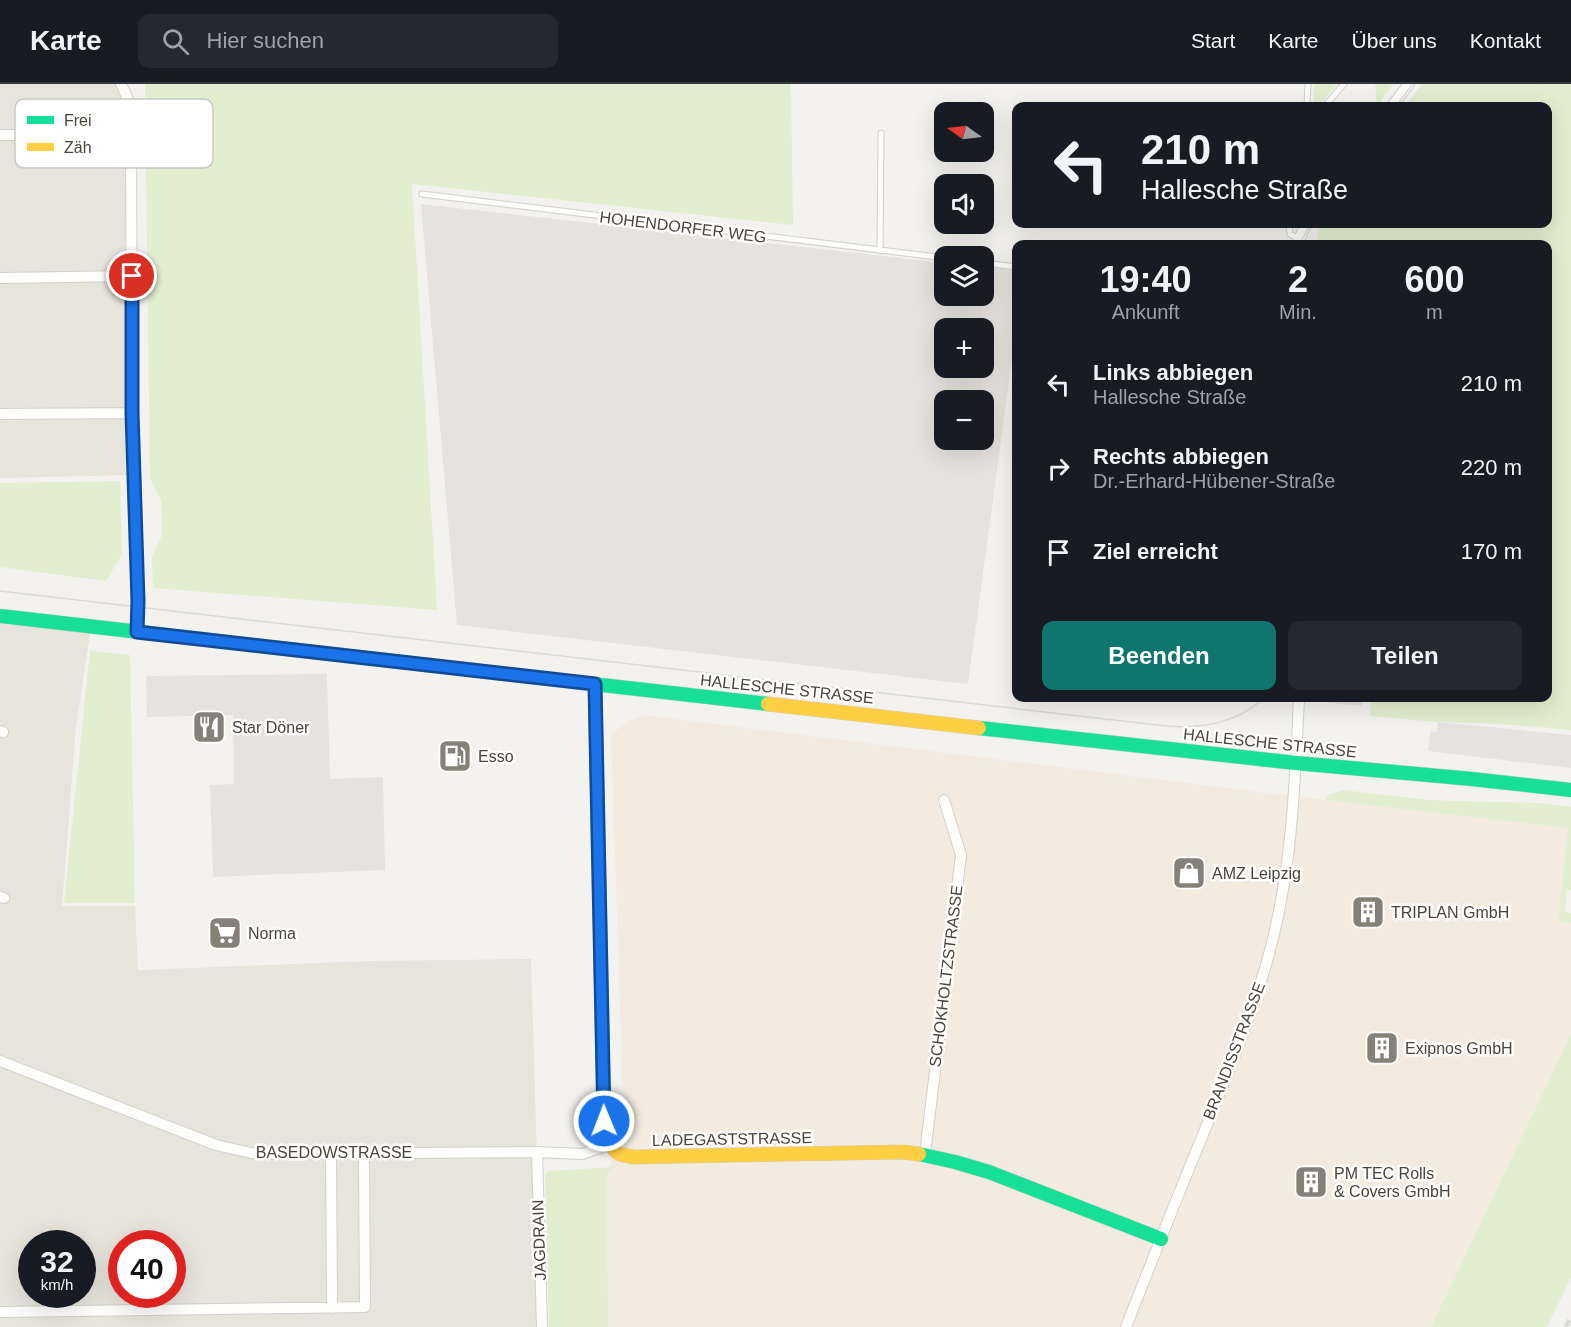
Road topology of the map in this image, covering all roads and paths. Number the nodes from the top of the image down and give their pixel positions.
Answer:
1 (121, 84) edge
2 (1308, 84) edge
3 (1344, 84) edge
4 (1409, 84) edge
5 (128, 99) edge
6 (1307, 102) edge
7 (1328, 102) edge
8 (1395, 102) edge
9 (881, 134) dead end
10 (131, 168) edge
11 (422, 194) dead end
12 (880, 250) junction
13 (934, 257) edge
14 (994, 264) edge
15 (1012, 266) edge
16 (132, 276) junction
17 (0, 278) edge
18 (132, 413) junction
19 (0, 414) edge
20 (0, 616) edge
21 (137, 632) junction
22 (595, 684) junction
23 (1299, 702) edge
24 (1296, 763) junction
25 (1571, 790) edge
26 (944, 800) dead end
27 (0, 1061) edge
28 (611, 1144) junction
29 (537, 1152) junction
30 (331, 1153) junction
31 (364, 1153) junction
32 (926, 1154) junction
33 (1161, 1239) junction
34 (332, 1308) junction
35 (0, 1312) edge
36 (542, 1327) edge
37 (1126, 1327) edge

1 - 5 street
2 - 6 lane
3 - 7 lane
4 - 8 street
9 - 12 lane
10 - 16 street
11 - 12 lane, HOHENDORFER WEG
12 - 13 lane, HOHENDORFER WEG
14 - 15 lane
16 - 17 street
16 - 18 street
18 - 19 street
18 - 21 street
20 - 21 street, HALLESCHE STRASSE
21 - 22 street, HALLESCHE STRASSE
22 - 24 street, HALLESCHE STRASSE
22 - 28 street
23 - 24 street
24 - 25 street, HALLESCHE STRASSE
24 - 33 street, BRANDISSTRASSE
26 - 32 street, SCHOKHOLTZSTRASSE
27 - 30 street, BASEDOWSTRASSE
28 - 29 street, BASEDOWSTRASSE
28 - 32 street, LADEGASTSTRASSE
29 - 31 street, BASEDOWSTRASSE
29 - 36 street, JAGDRAIN
30 - 31 street, BASEDOWSTRASSE
30 - 34 street
31 - 34 street
32 - 33 street, LADEGASTSTRASSE
33 - 37 street, BRANDISSTRASSE
34 - 35 street

